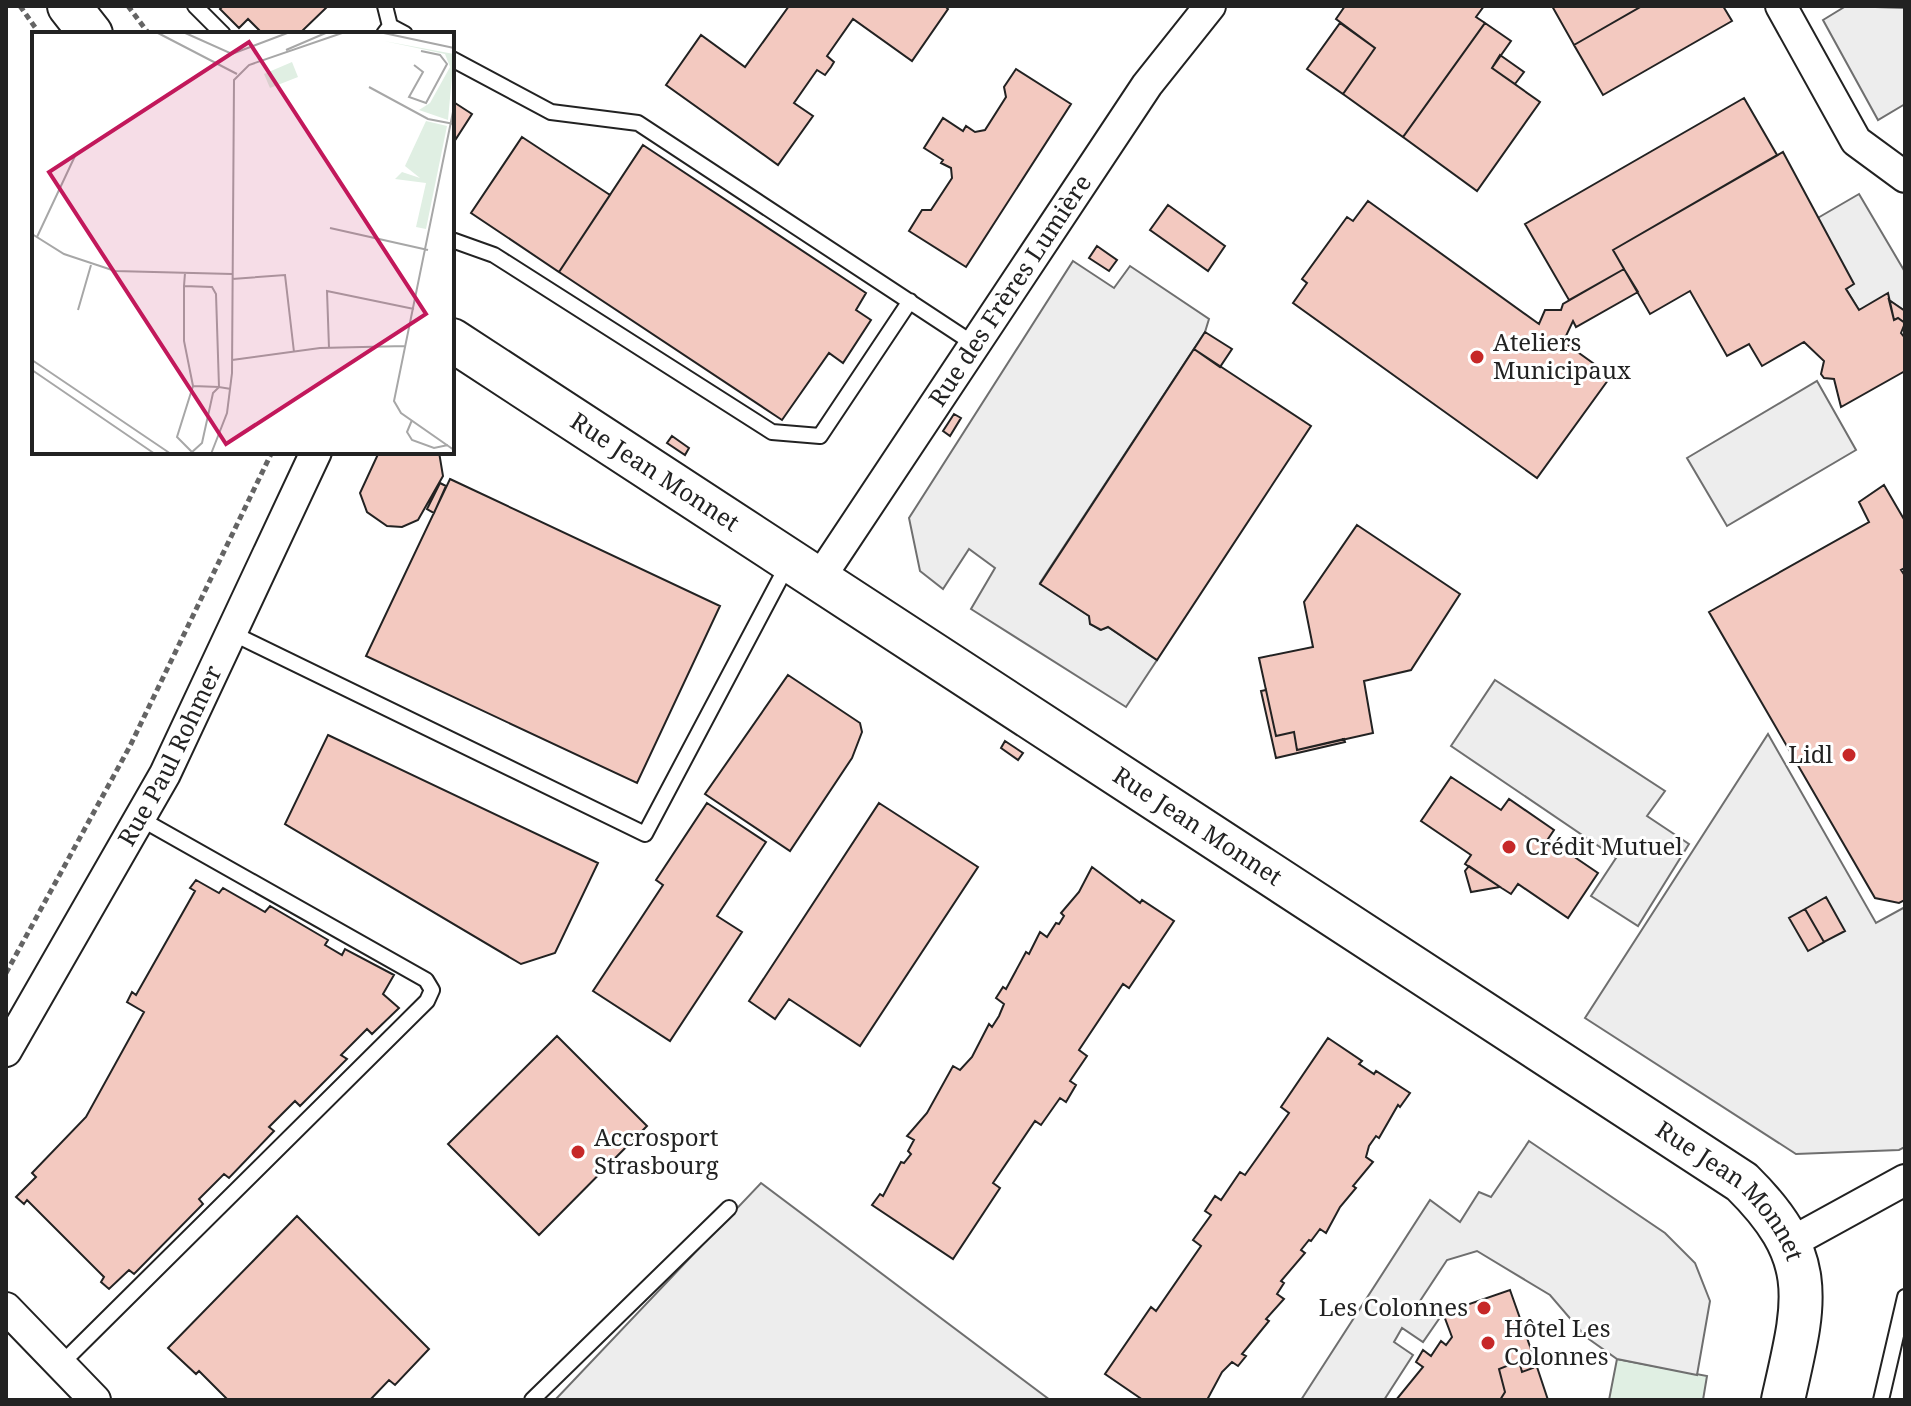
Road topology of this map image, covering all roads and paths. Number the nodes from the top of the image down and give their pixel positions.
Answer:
1 (20, 6) edge
2 (69, 6) edge
3 (128, 6) edge
4 (195, 6) edge
5 (385, 6) edge
6 (1210, 6) edge
7 (1781, 6) edge
8 (387, 30) edge
9 (38, 32) edge
10 (89, 32) edge
11 (148, 32) edge
12 (221, 32) edge
13 (454, 60) edge
14 (1905, 177) edge
15 (454, 241) edge
16 (910, 301) junction
17 (454, 341) edge
18 (974, 344) junction
19 (271, 454) edge
20 (315, 454) edge
21 (804, 570) junction
22 (232, 633) junction
23 (141, 819) junction
24 (6, 973) edge
25 (6, 1051) edge
26 (1905, 1180) edge
27 (729, 1208) dead end
28 (1792, 1242) junction
29 (1905, 1297) edge
30 (6, 1308) edge
31 (61, 1364) junction
32 (95, 1400) edge
33 (532, 1400) edge
34 (1783, 1400) edge
35 (1881, 1400) edge

1 - 9 path
2 - 10 street
3 - 11 path
4 - 12 lane
5 - 8 lane
6 - 18 street, Rue des Frères Lumière
7 - 14 street
13 - 16 lane
15 - 16 lane
16 - 18 lane
17 - 21 street, Rue Jean Monnet
18 - 21 street, Rue des Frères Lumière
19 - 24 path
20 - 22 street, Rue Paul Rohmer
21 - 22 lane
21 - 28 street, Rue Jean Monnet
22 - 23 street, Rue Paul Rohmer
23 - 25 street, Rue Paul Rohmer
23 - 31 lane
26 - 28 street
27 - 33 lane
28 - 34 street, Rue Jean Monnet
29 - 35 lane
30 - 31 street
31 - 32 street

